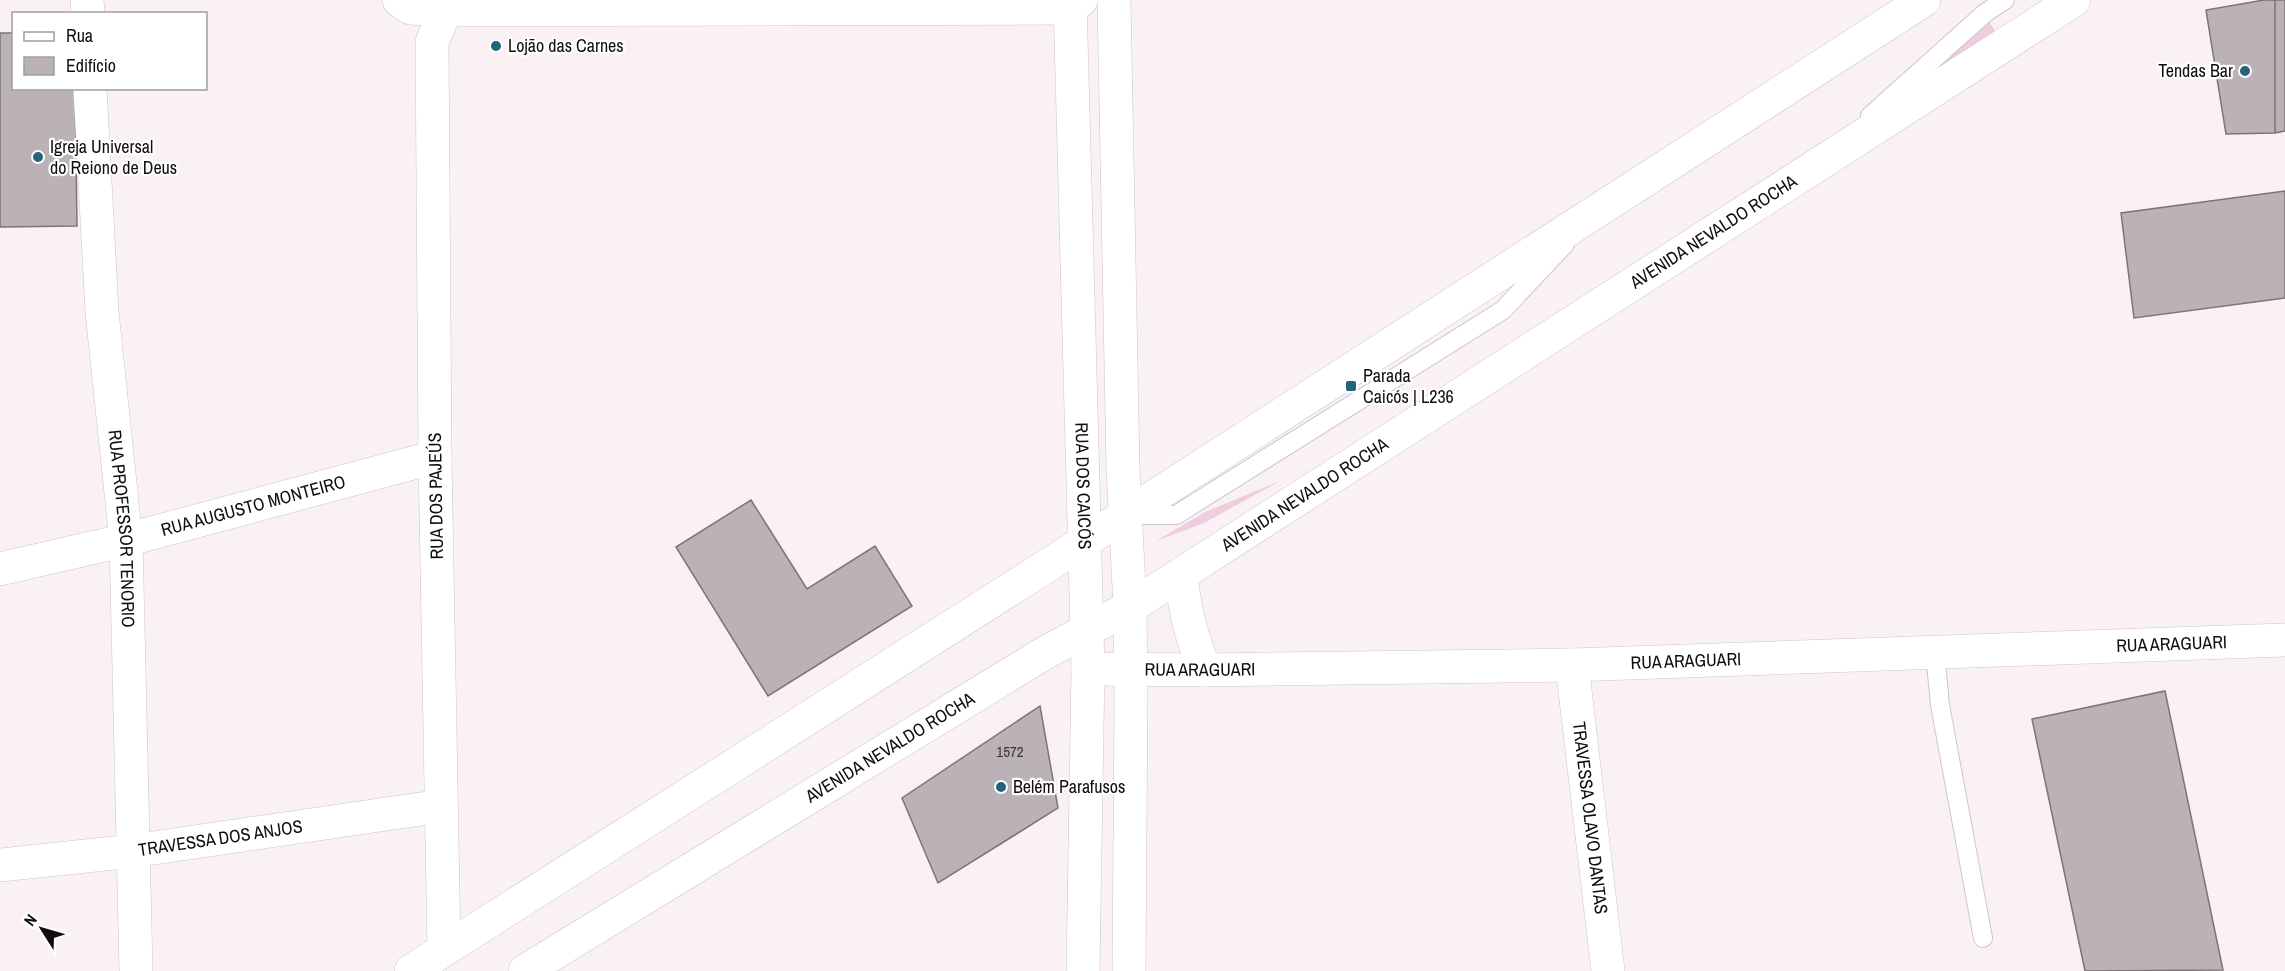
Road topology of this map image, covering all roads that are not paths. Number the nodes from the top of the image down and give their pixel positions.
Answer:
1 (1114, 0) edge
2 (1924, 0) edge
3 (2006, 0) edge
4 (2074, 0) edge
5 (406, 3) edge
6 (1073, 3) edge
7 (446, 5) edge
8 (432, 42) junction
9 (90, 90) edge
10 (1808, 171) junction
11 (435, 457) junction
12 (1125, 515) junction
13 (126, 540) junction
14 (1083, 542) junction
15 (0, 569) edge
16 (1181, 575) junction
17 (1130, 607) junction
18 (1086, 631) junction
19 (2285, 640) edge
20 (1935, 652) junction
21 (1572, 665) junction
22 (1088, 669) junction
23 (1130, 669) junction
24 (1205, 670) junction
25 (441, 806) junction
26 (133, 851) junction
27 (0, 865) edge
28 (1983, 938) dead end
29 (444, 949) junction
30 (136, 971) edge
31 (411, 971) edge
32 (525, 971) edge
33 (1083, 971) edge
34 (1129, 971) edge
35 (1608, 971) edge

1 - 12 main road
2 - 12 main road
3 - 10 lane
4 - 10 main road, AVENIDA NEVALDO ROCHA
5 - 7 main road
5 - 8 main road
6 - 7 main road
6 - 14 main road, RUA DOS CAICÓS
7 - 8 main road, RUA DOS PAJEÚS
8 - 11 main road, RUA DOS PAJEÚS
9 - 13 main road, RUA PROFESSOR TENORIO
10 - 16 main road, AVENIDA NEVALDO ROCHA
11 - 13 main road, RUA AUGUSTO MONTEIRO
11 - 25 main road, RUA DOS PAJEÚS
12 - 14 main road
12 - 17 main road
13 - 15 main road, RUA AUGUSTO MONTEIRO
13 - 26 main road, RUA PROFESSOR TENORIO
14 - 18 main road, RUA DOS CAICÓS
14 - 29 main road
16 - 17 main road, AVENIDA NEVALDO ROCHA
16 - 24 main road
17 - 18 main road, AVENIDA NEVALDO ROCHA
17 - 23 main road
18 - 22 main road, RUA DOS CAICÓS
18 - 32 main road, AVENIDA NEVALDO ROCHA
19 - 20 main road, RUA ARAGUARI
20 - 21 main road, RUA ARAGUARI
20 - 28 lane
21 - 24 main road, RUA ARAGUARI
21 - 35 main road, TRAVESSA OLAVO DANTAS
22 - 23 main road, RUA ARAGUARI
22 - 33 main road, RUA DOS CAICÓS
23 - 24 main road, RUA ARAGUARI
23 - 34 main road
25 - 26 main road, TRAVESSA DOS ANJOS
25 - 29 main road, RUA DOS PAJEÚS
26 - 27 main road, TRAVESSA DOS ANJOS
26 - 30 main road, RUA PROFESSOR TENORIO
29 - 31 main road

